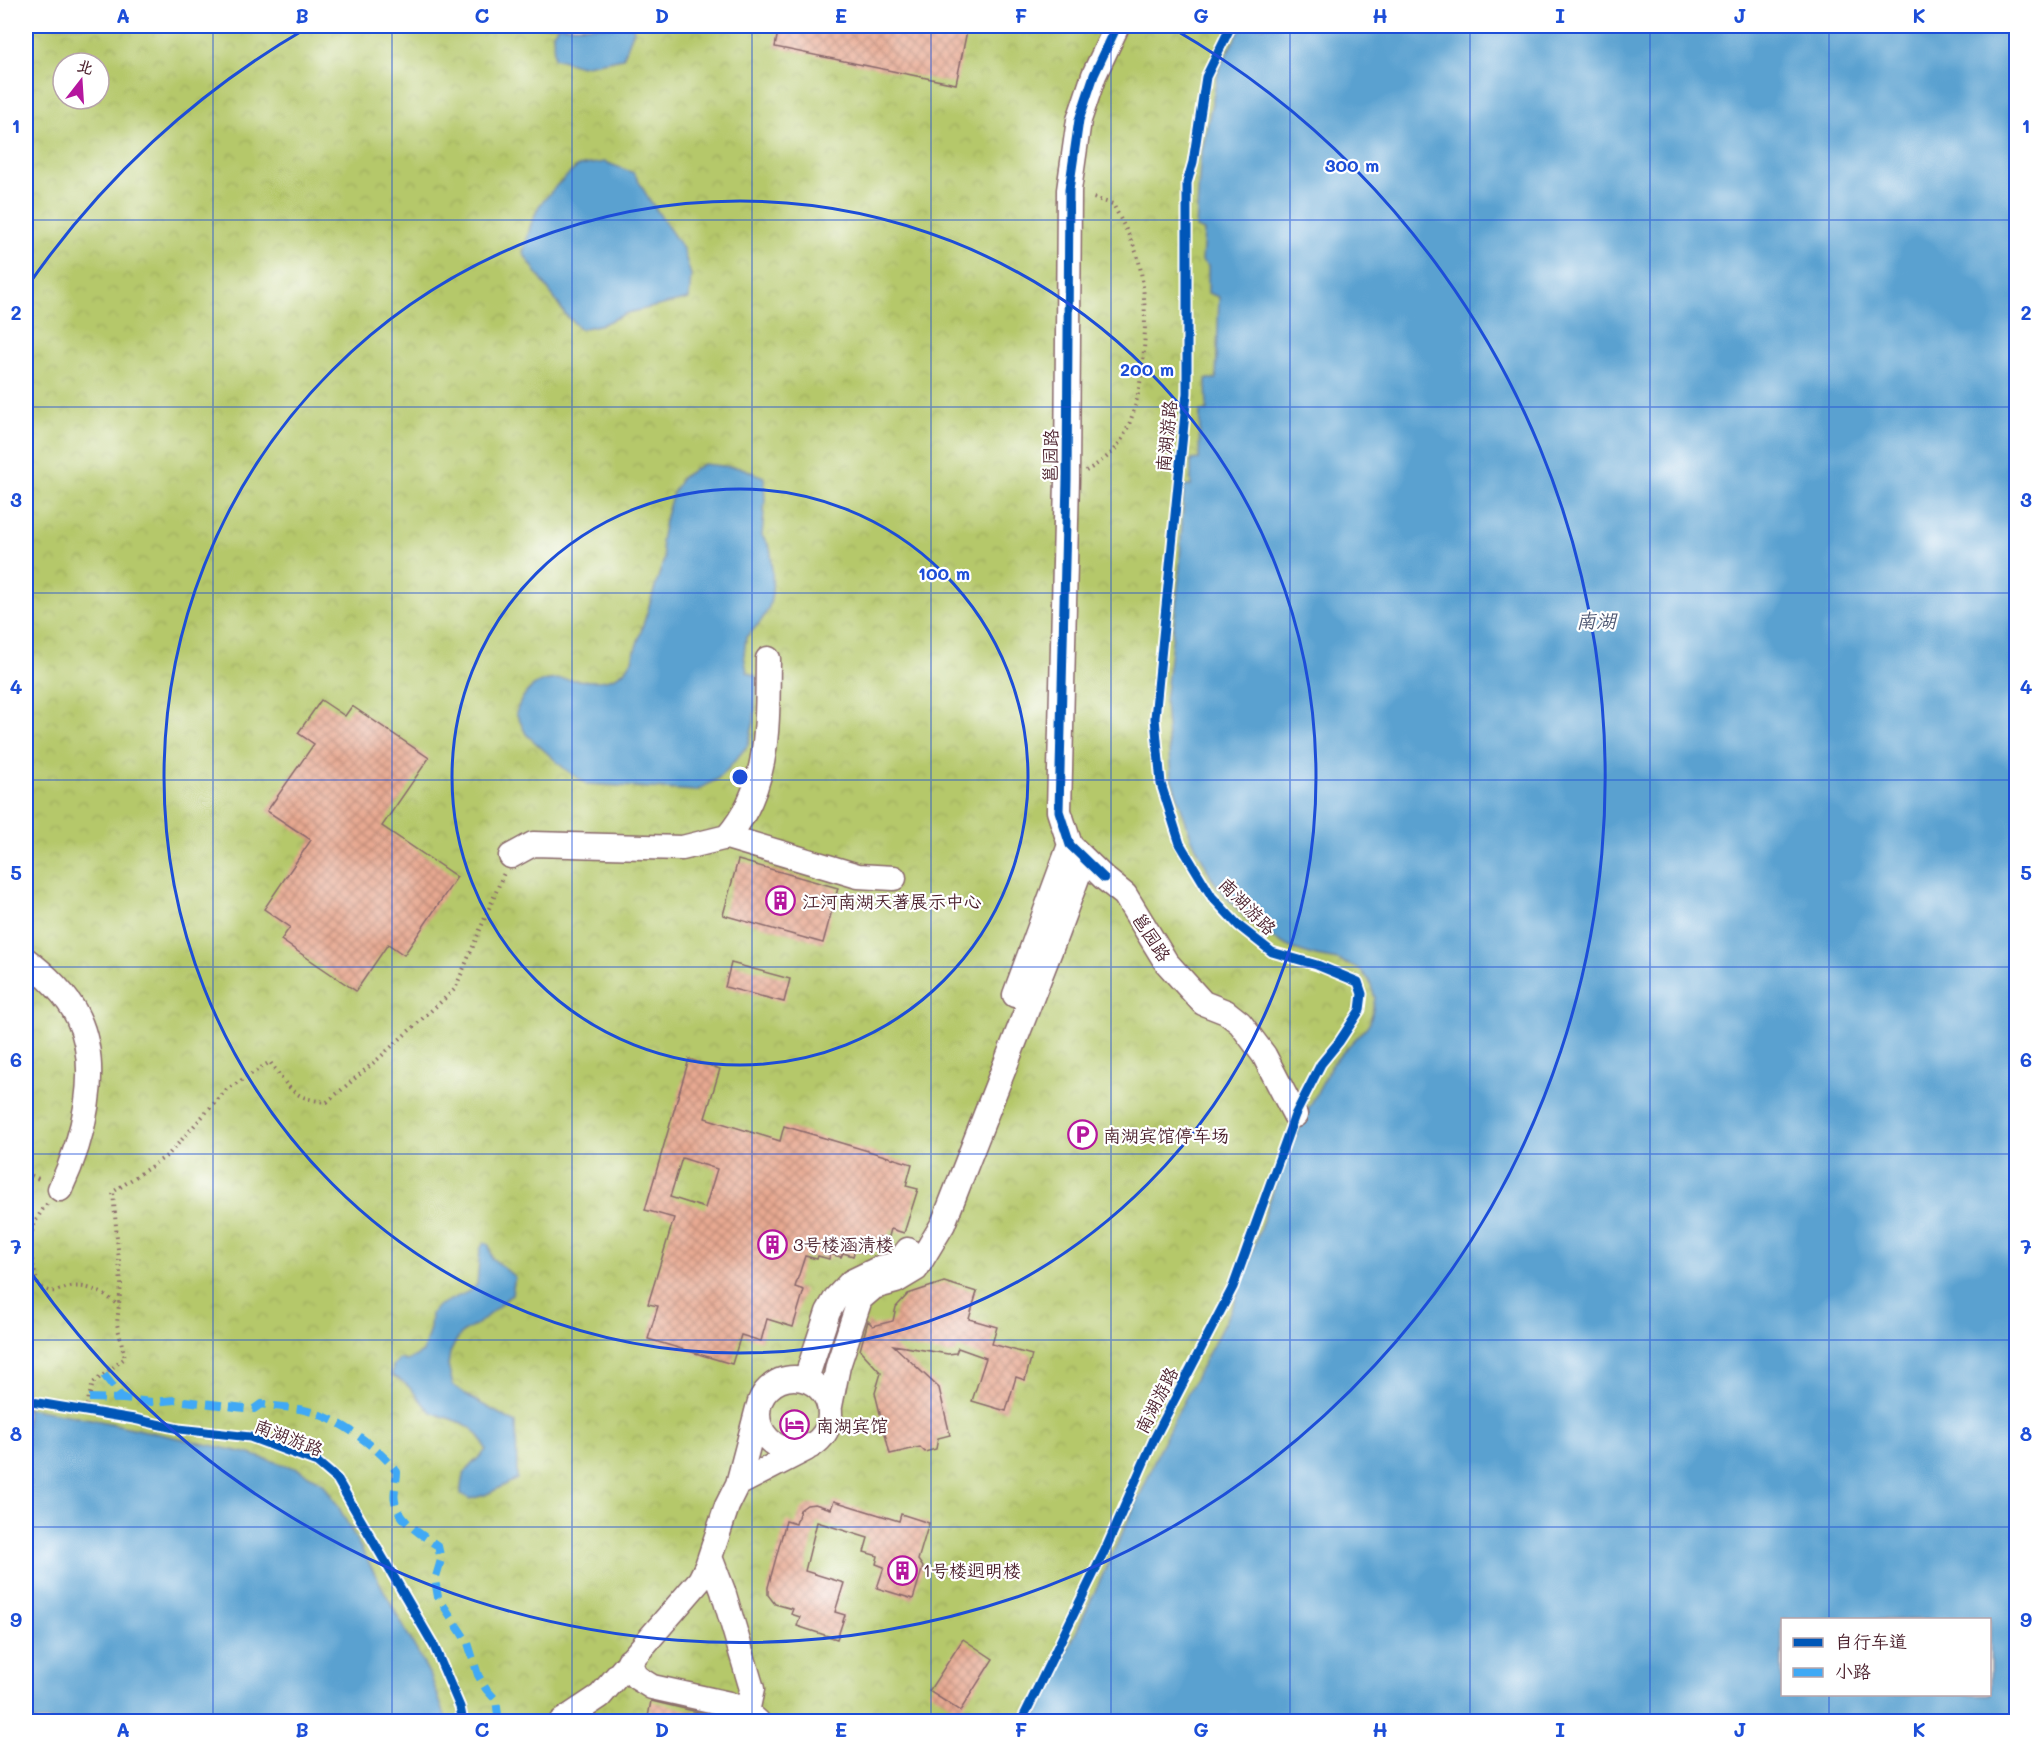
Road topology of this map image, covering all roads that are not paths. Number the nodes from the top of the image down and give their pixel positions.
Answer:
1 (1117, 26) edge
2 (768, 658) dead end
3 (727, 837) junction
4 (1077, 852) junction
5 (511, 856) road end
6 (894, 878) dead end
7 (26, 960) edge
8 (1295, 1115) dead end
9 (60, 1189) road end
10 (806, 1379) junction
11 (830, 1406) junction
12 (758, 1408) junction
13 (814, 1445) junction
14 (738, 1484) junction
15 (710, 1557) junction
16 (629, 1661) junction
17 (753, 1717) edge
18 (561, 1722) edge

1 - 4 street, 邕园路
2 - 3 street
3 - 5 street
3 - 6 street
4 - 8 street, 邕园路
4 - 10 street
4 - 11 street
7 - 9 street
10 - 11 street
10 - 12 street
11 - 13 street
12 - 13 street
12 - 14 street
13 - 14 street
14 - 15 street
15 - 16 street
15 - 17 street
16 - 17 street
16 - 18 street

